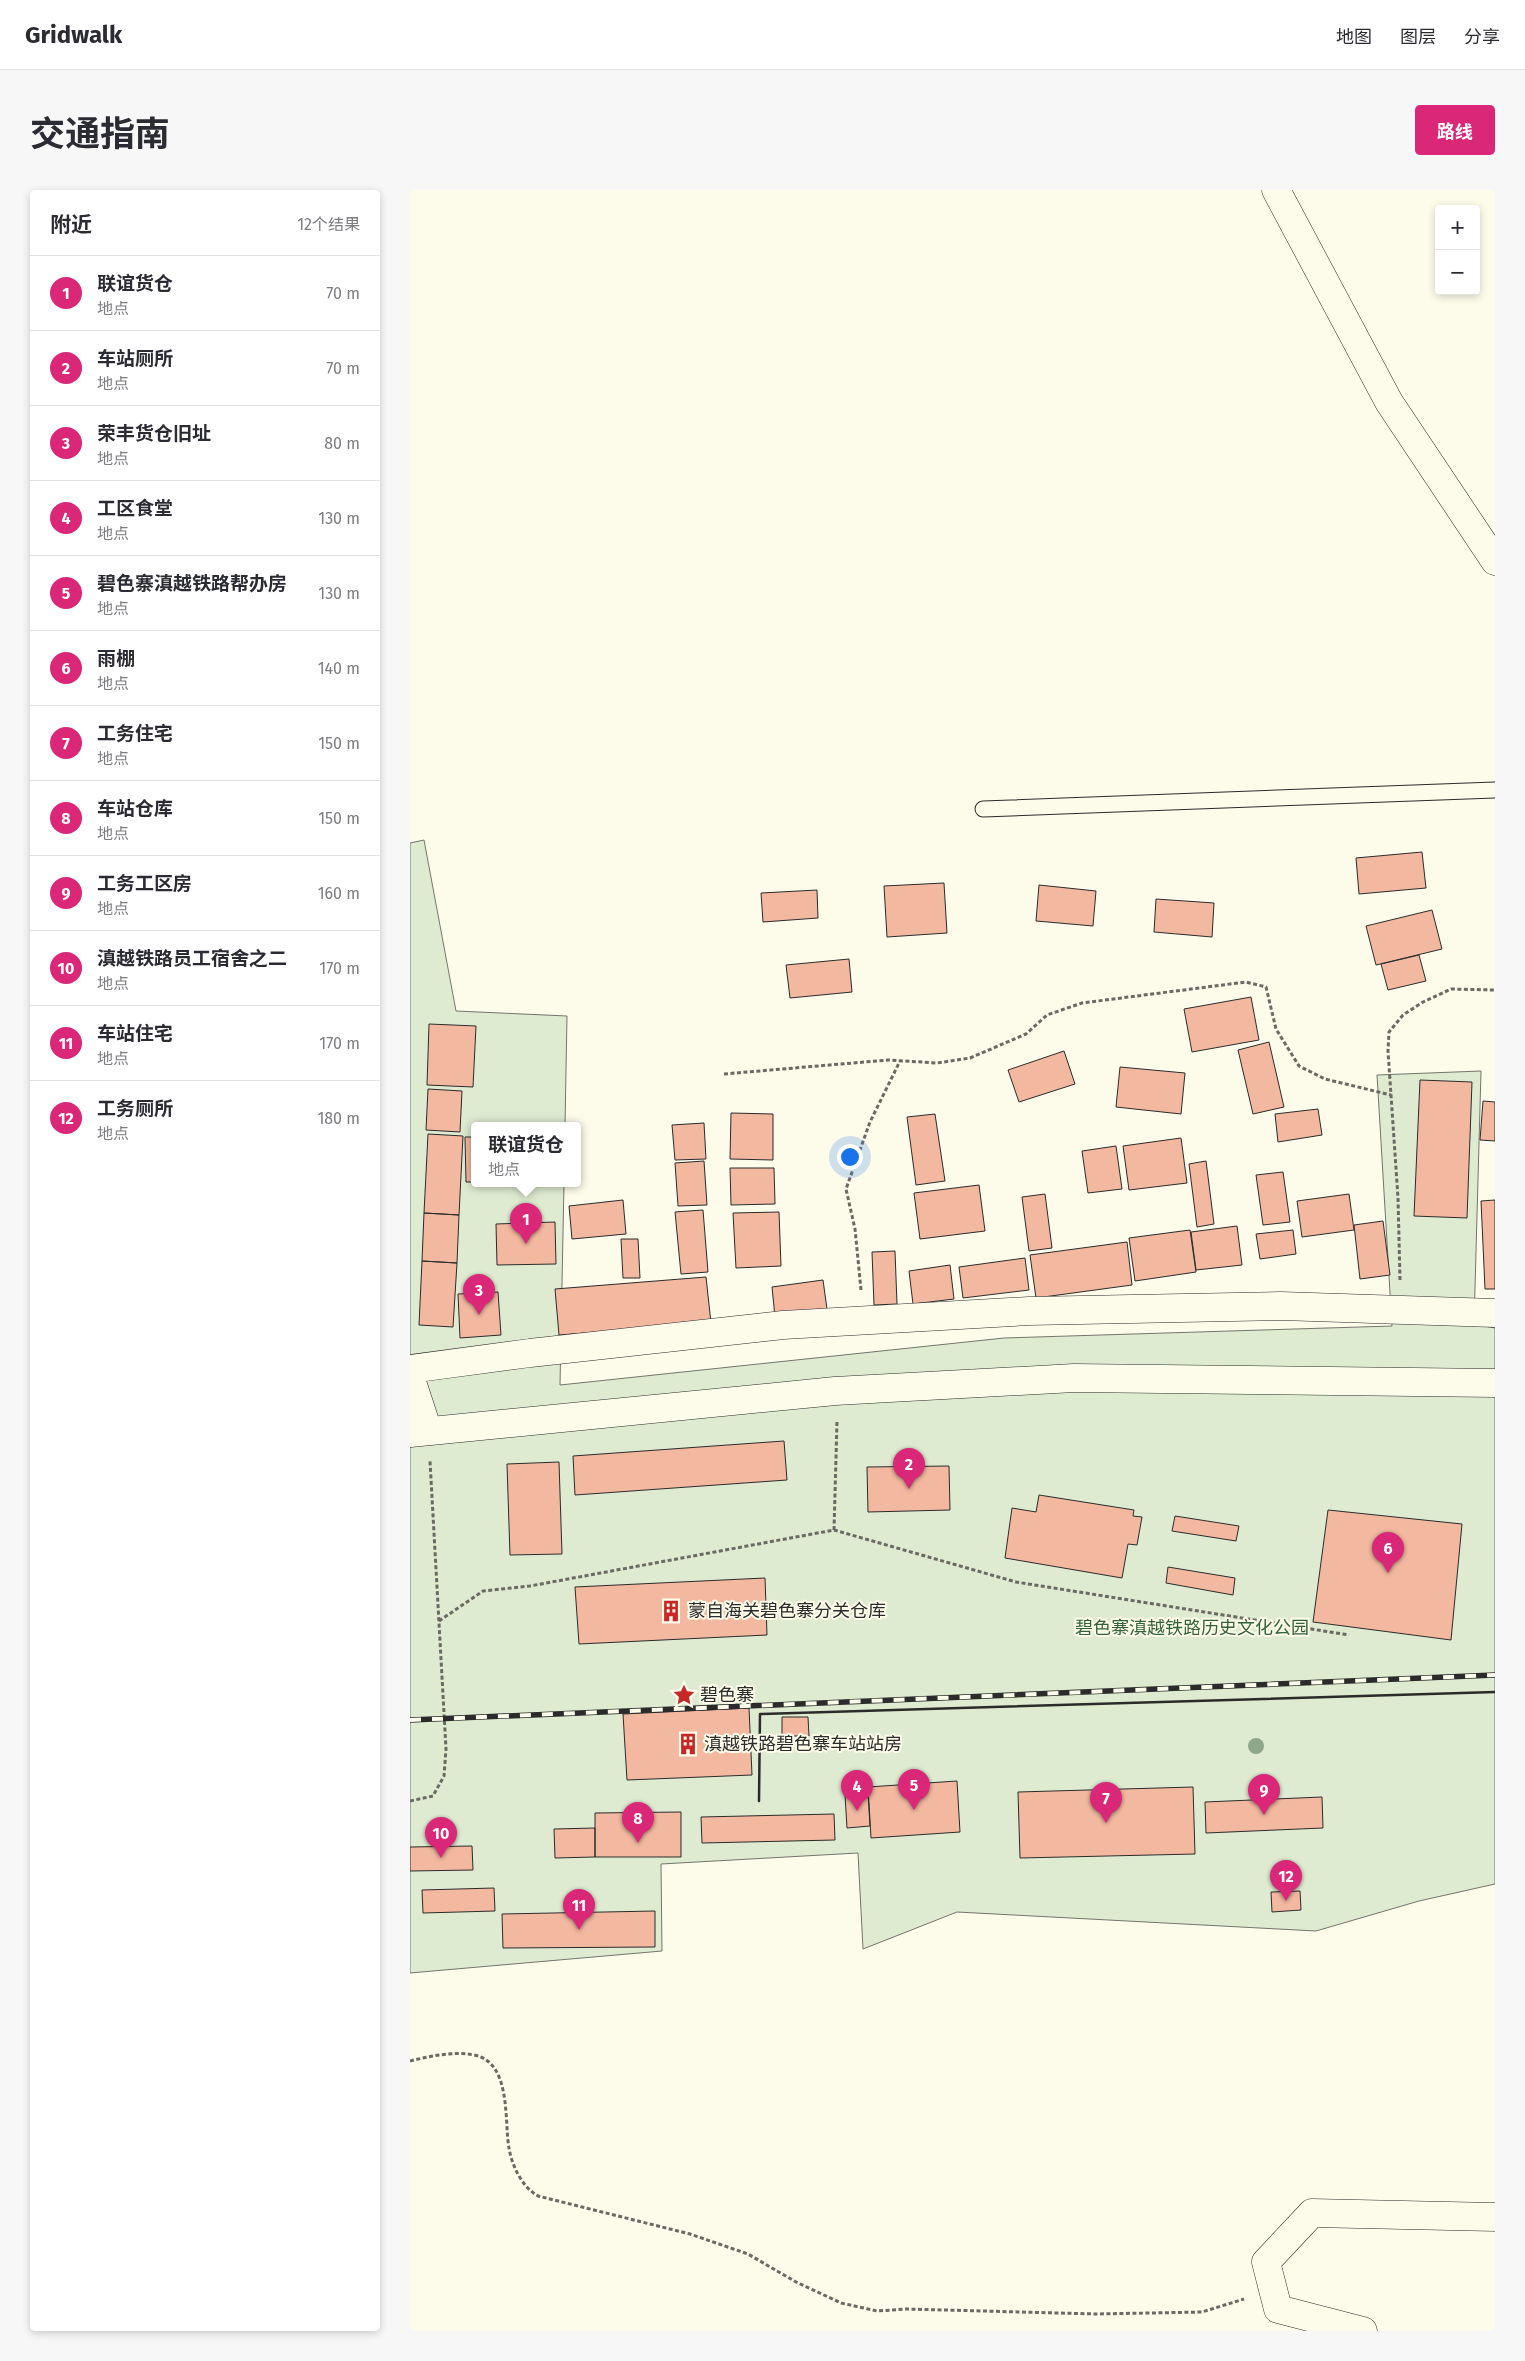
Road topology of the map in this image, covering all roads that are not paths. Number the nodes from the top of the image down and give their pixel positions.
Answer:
1 (1276, 190) edge
2 (1495, 561) edge
3 (1495, 790) edge
4 (983, 809) dead end
5 (1495, 1313) edge
6 (410, 1369) edge
7 (410, 1376) edge
8 (1495, 1383) edge
9 (419, 1432) edge
10 (1495, 2216) edge
11 (1363, 2331) edge

1 - 2 street
3 - 4 lane
5 - 6 street
7 - 9 street
8 - 9 street
10 - 11 street

